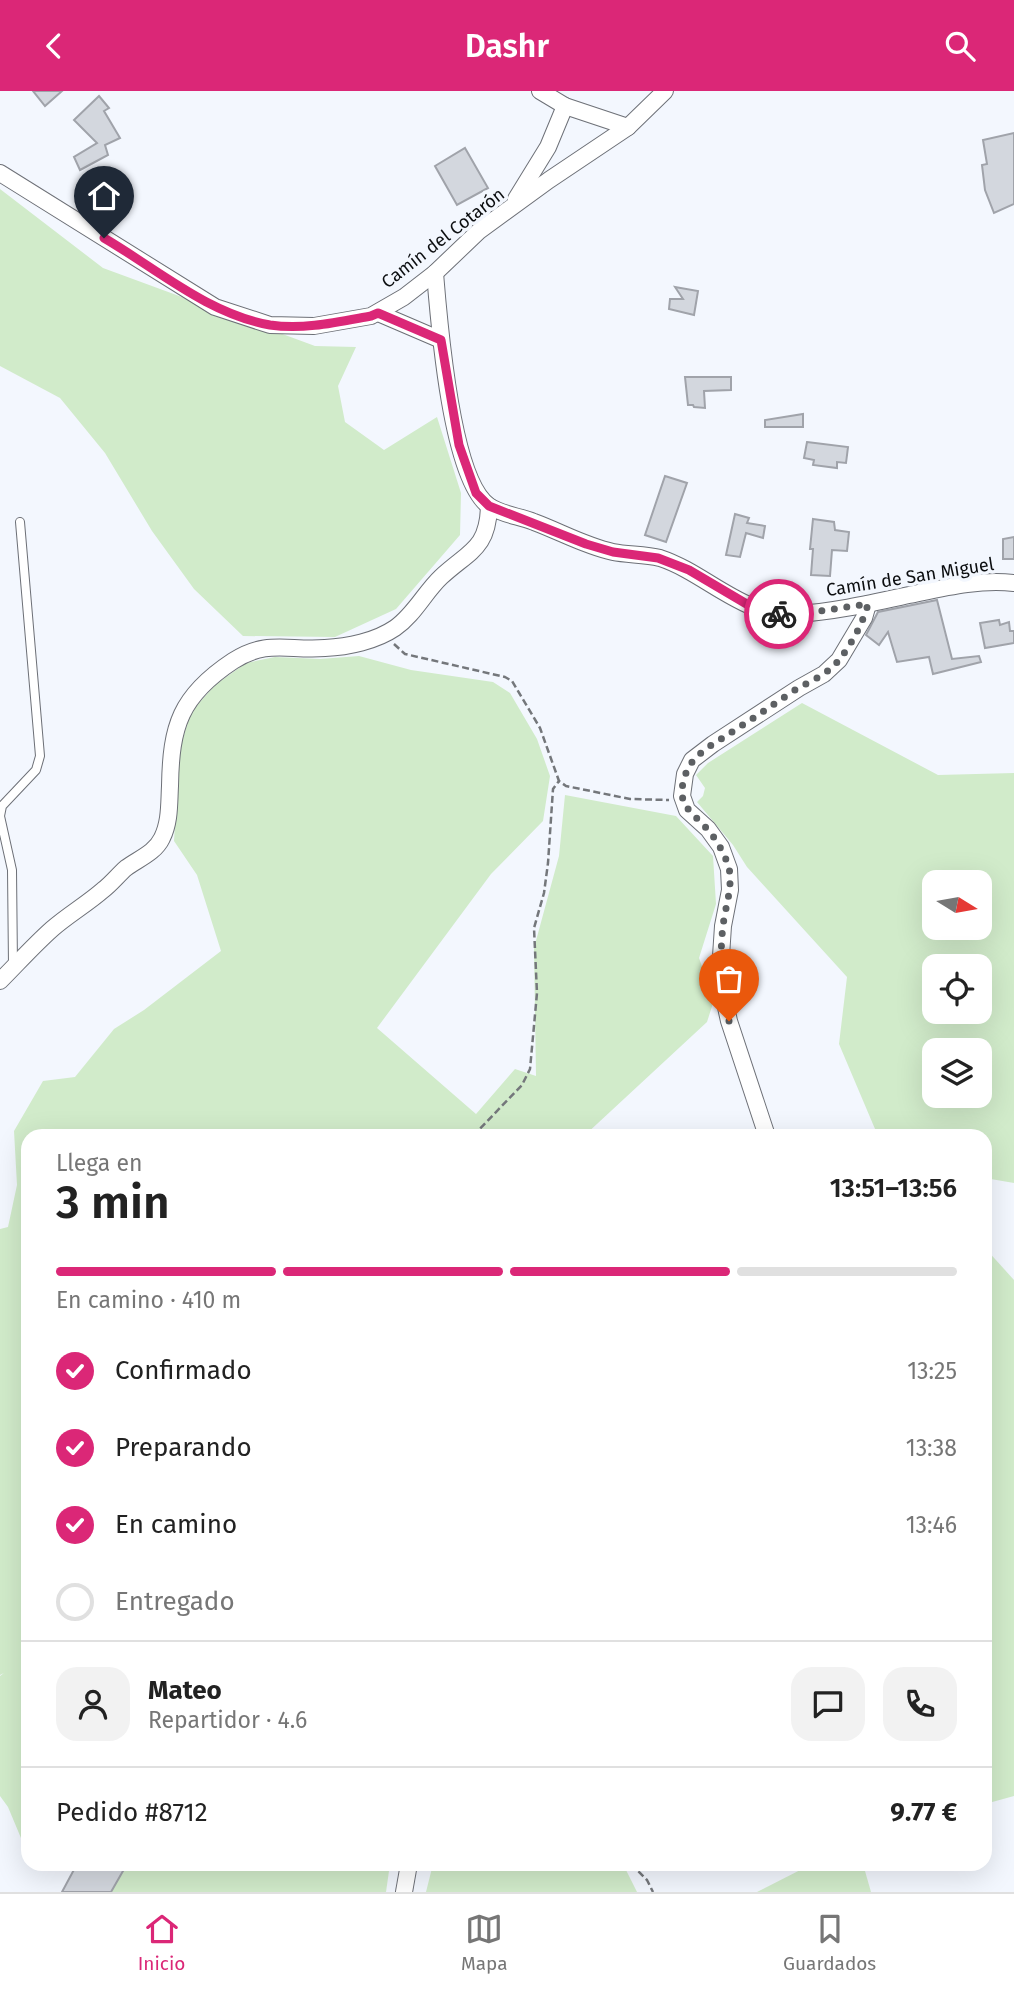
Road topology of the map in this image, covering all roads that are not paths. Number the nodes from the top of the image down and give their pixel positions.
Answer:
1 (540, 91) edge
2 (665, 91) edge
3 (565, 106) junction
4 (628, 127) junction
5 (0, 173) edge
6 (510, 209) junction
7 (435, 274) junction
8 (378, 313) junction
9 (441, 340) junction
10 (489, 506) junction
11 (20, 522) dead end
12 (1014, 583) edge
13 (868, 604) junction
14 (13, 969) junction
15 (0, 981) edge
16 (765, 1129) edge
17 (408, 1871) edge
18 (404, 1892) edge

1 - 3 street
2 - 4 street, Camín del Cotarón
3 - 4 street
3 - 6 street
4 - 6 street, Camín del Cotarón
5 - 8 street, Camín del Cotarón
6 - 7 street, Camín del Cotarón
7 - 8 street, Camín del Cotarón
7 - 9 street
8 - 9 street
9 - 10 street
10 - 13 street, Camín de San Miguel
10 - 14 street
11 - 14 lane
12 - 13 street, Camín de San Miguel
13 - 16 street
14 - 15 street
17 - 18 street

